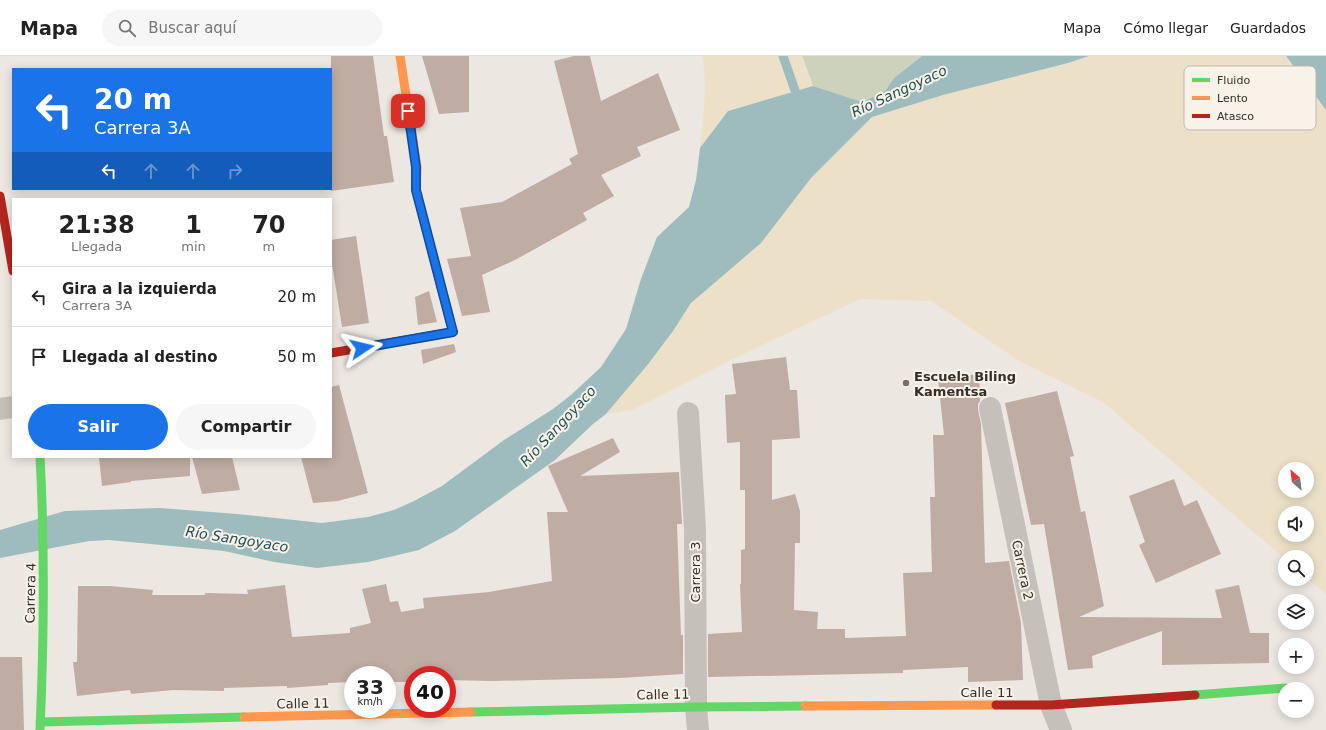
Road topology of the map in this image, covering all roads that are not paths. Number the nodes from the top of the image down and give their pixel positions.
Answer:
1 (400, 56) edge
2 (0, 196) edge
3 (12, 265) edge
4 (332, 353) edge
5 (12, 407) edge
6 (990, 408) dead end
7 (0, 409) edge
8 (688, 413) dead end
9 (40, 458) edge
10 (1278, 689) edge
11 (1051, 705) junction
12 (696, 707) junction
13 (40, 726) edge
14 (698, 730) edge
15 (1061, 730) edge

1 - 4 street
2 - 3 street
5 - 7 street
6 - 11 street, Carrera 2
8 - 12 street, Carrera 3
9 - 13 street, Carrera 4
10 - 11 street, Calle 11
11 - 12 street, Calle 11
11 - 15 street, Carrera 2
12 - 13 street, Calle 11
12 - 14 street, Carrera 3

